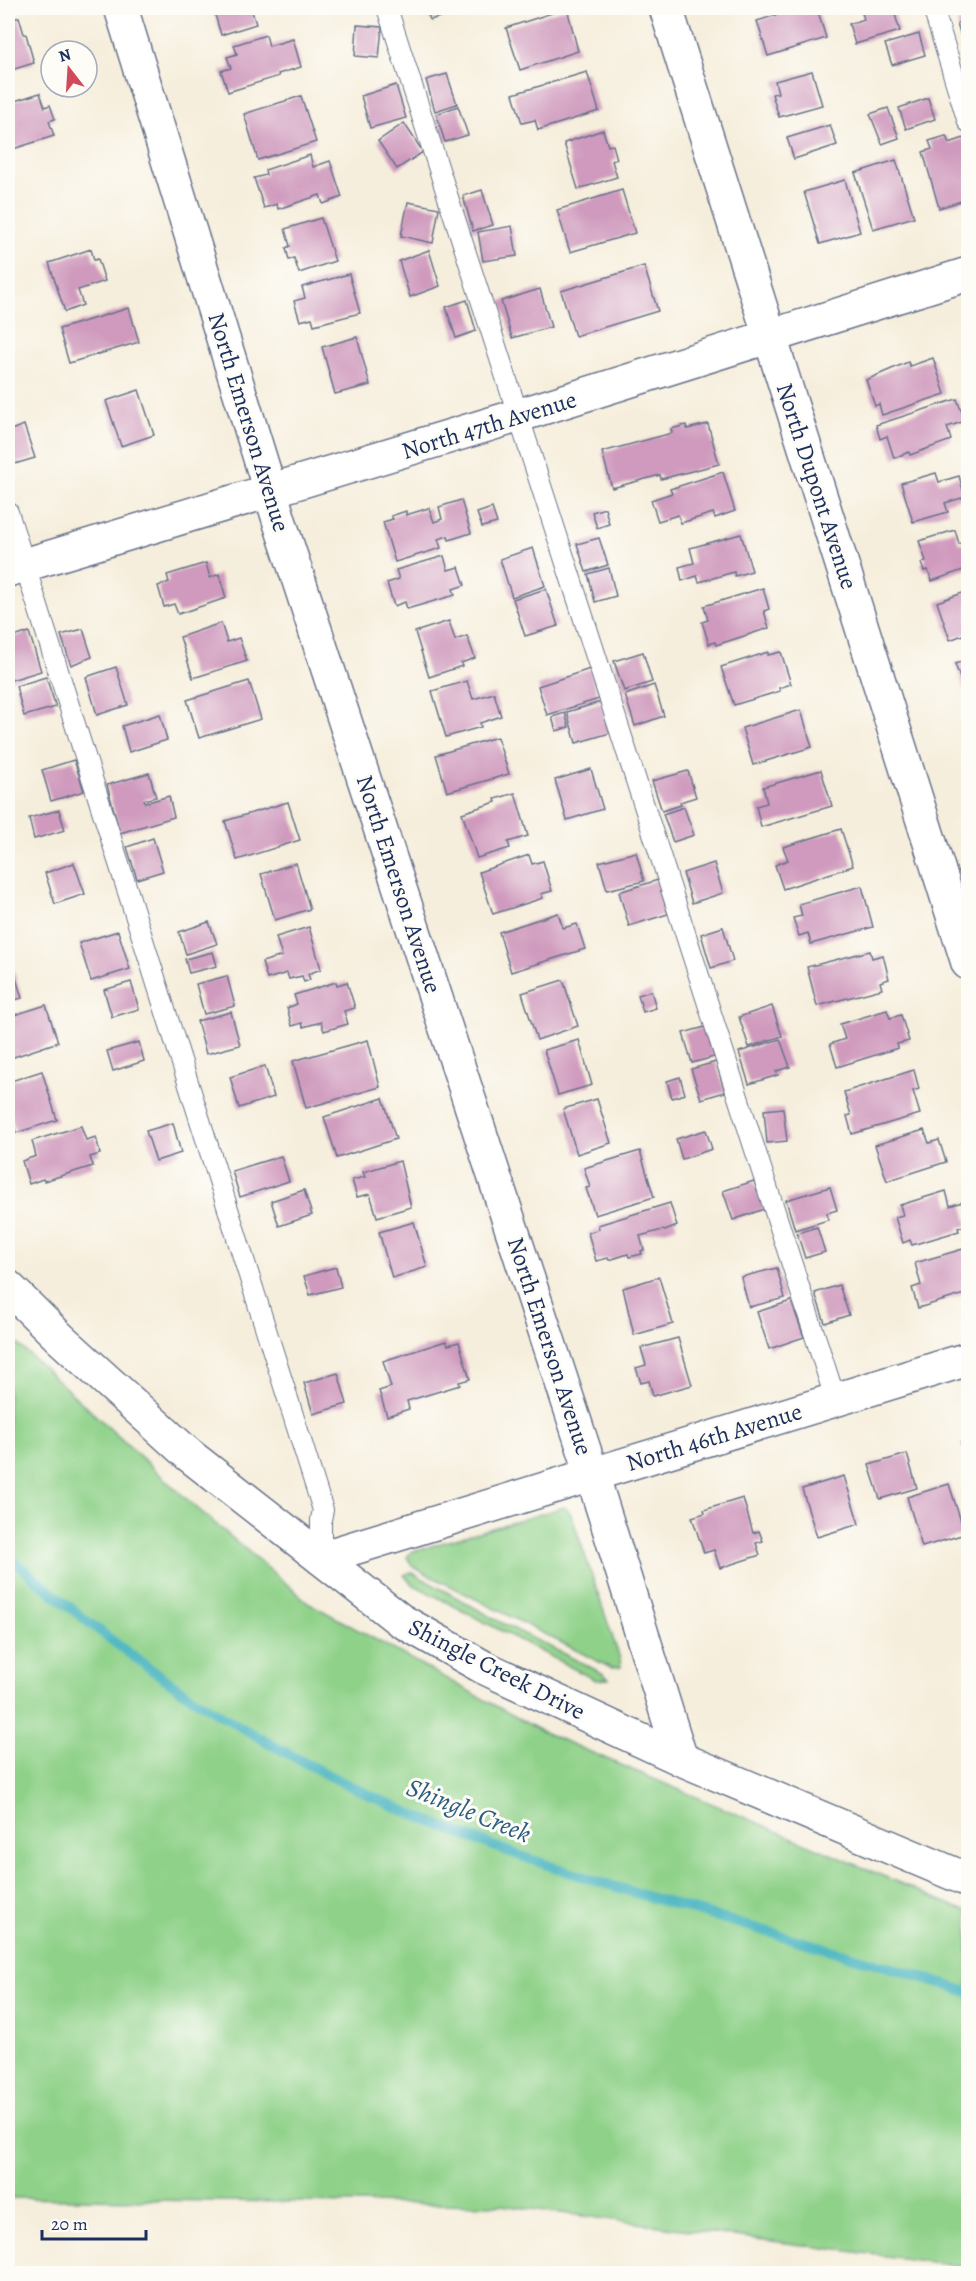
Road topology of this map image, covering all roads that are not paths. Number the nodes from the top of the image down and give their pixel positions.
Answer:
1 (121, 8) edge
2 (387, 8) edge
3 (666, 8) edge
4 (933, 8) edge
5 (969, 122) edge
6 (969, 274) edge
7 (770, 337) junction
8 (517, 416) junction
9 (270, 491) junction
10 (8, 512) edge
11 (16, 568) edge
12 (969, 963) edge
13 (8, 1287) edge
14 (969, 1359) edge
15 (836, 1401) junction
16 (592, 1474) junction
17 (321, 1558) junction
18 (681, 1759) junction
19 (969, 1880) edge

1 - 9 street, North Emerson Avenue
2 - 8 lane
3 - 7 street, North Dupont Avenue
4 - 5 lane
6 - 7 street, North 47th Avenue
7 - 8 street, North 47th Avenue
7 - 12 street, North Dupont Avenue
8 - 9 street, North 47th Avenue
8 - 15 lane
9 - 11 street, North 47th Avenue
9 - 16 street, North Emerson Avenue
10 - 11 lane
11 - 17 lane
13 - 17 street, Shingle Creek Drive
14 - 15 street, North 46th Avenue
15 - 16 street, North 46th Avenue
16 - 17 street, North 46th Avenue
16 - 18 street, North Emerson Avenue
17 - 18 street, Shingle Creek Drive
18 - 19 street, Shingle Creek Drive

